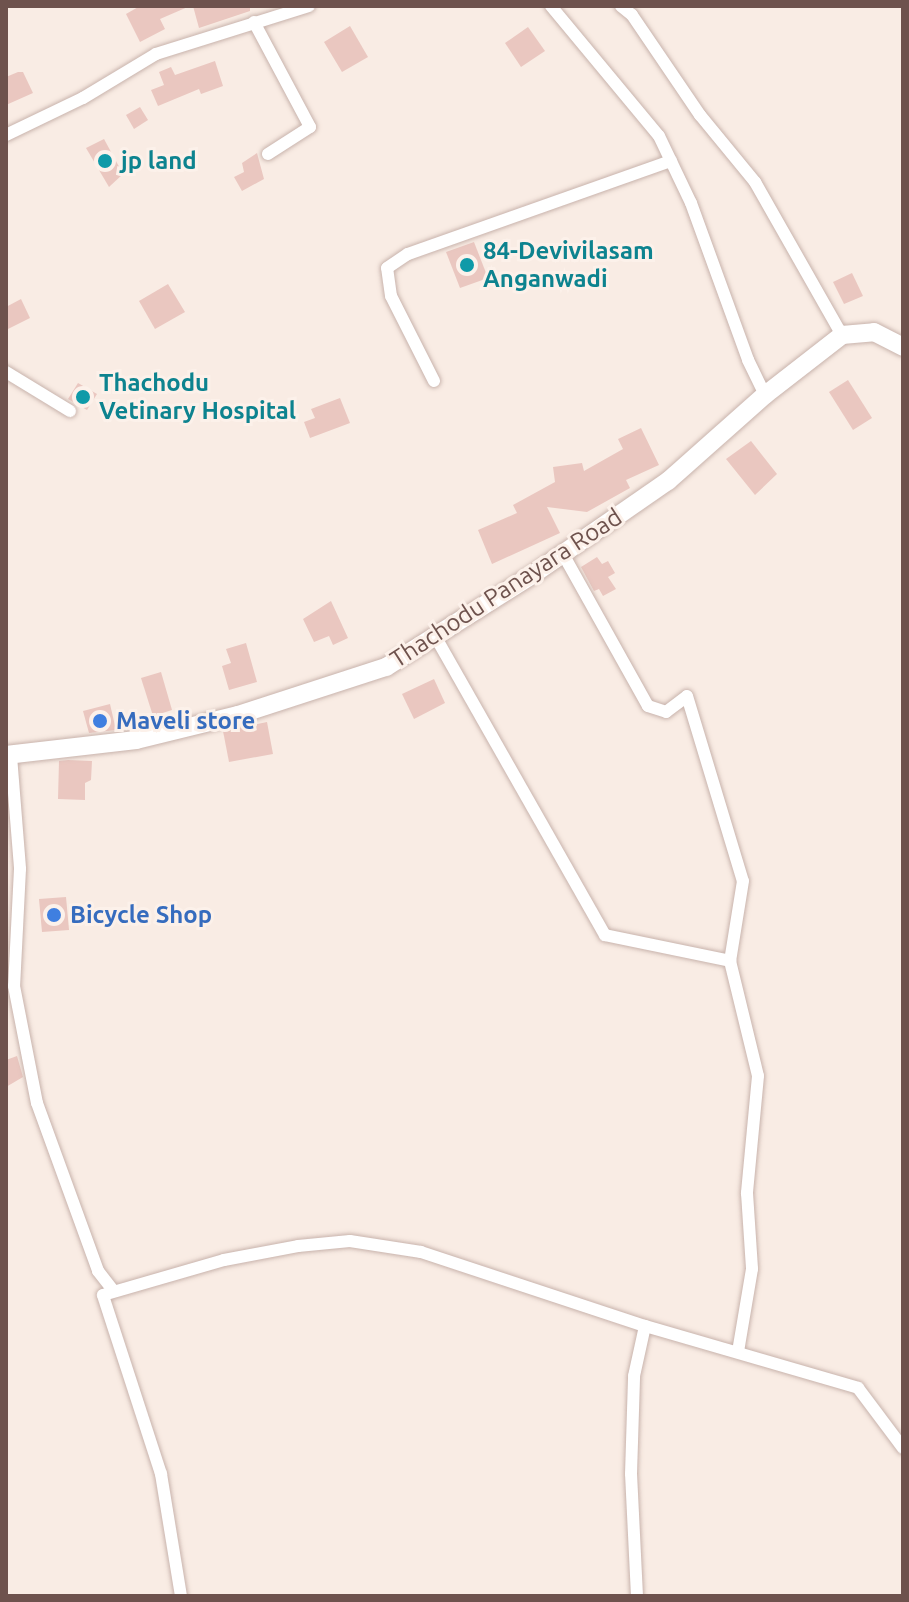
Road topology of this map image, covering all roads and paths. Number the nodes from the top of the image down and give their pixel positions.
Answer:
1 (309, 6) edge
2 (551, 6) edge
3 (621, 6) edge
4 (254, 22) junction
5 (6, 135) edge
6 (268, 154) dead end
7 (671, 161) junction
8 (842, 335) junction
9 (903, 347) edge
10 (6, 372) edge
11 (434, 381) dead end
12 (765, 395) junction
13 (70, 411) dead end
14 (563, 554) junction
15 (435, 636) junction
16 (8, 755) edge
17 (730, 961) junction
18 (113, 1290) junction
19 (645, 1326) junction
20 (738, 1352) junction
21 (903, 1448) edge
22 (181, 1596) edge
23 (637, 1596) edge

1 - 4 street
2 - 7 street
3 - 8 street
4 - 5 street
4 - 6 street
7 - 11 street
7 - 12 street
8 - 9 main road
8 - 12 main road, Thachodu Panayara Road
10 - 13 street
12 - 14 main road, Thachodu Panayara Road
14 - 15 main road, Thachodu Panayara Road
14 - 17 street
15 - 16 main road, Thachodu Panayara Road
15 - 17 street
16 - 18 street
17 - 20 street
18 - 19 street
18 - 22 street
19 - 20 street
19 - 23 street
20 - 21 street

